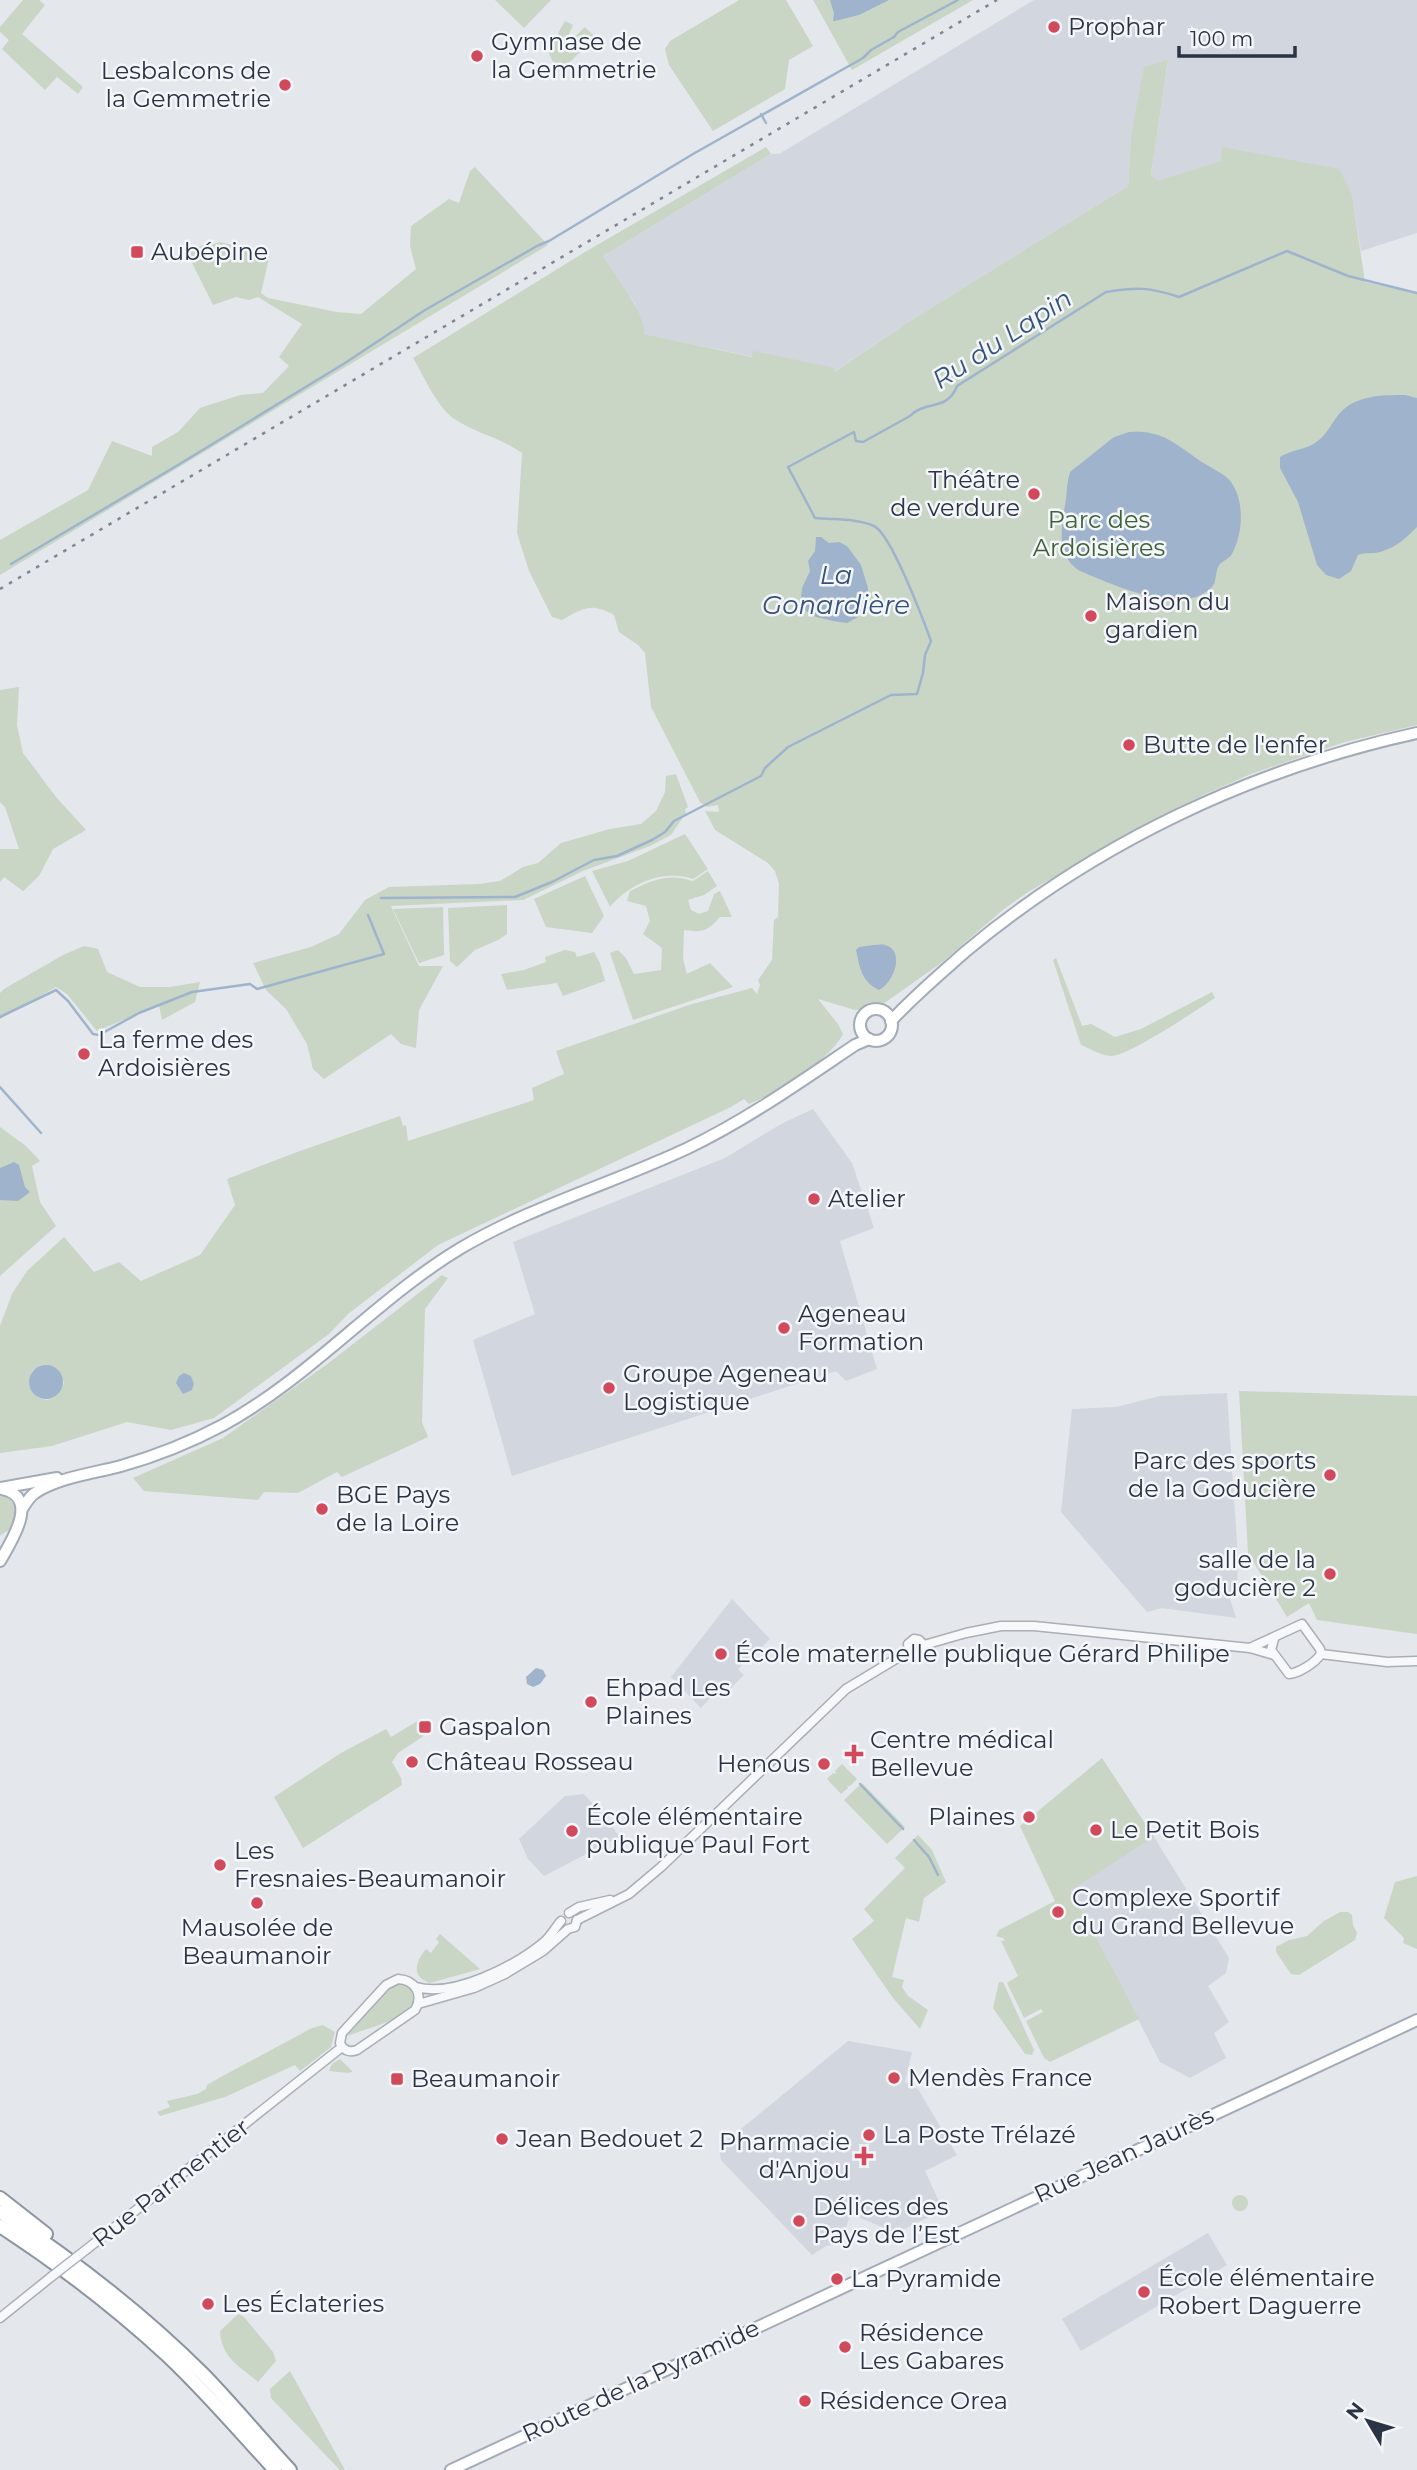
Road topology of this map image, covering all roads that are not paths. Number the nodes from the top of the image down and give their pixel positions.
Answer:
1 (1417, 733) edge
2 (928, 984) junction
3 (882, 1010) junction
4 (891, 1020) junction
5 (860, 1028) junction
6 (869, 1039) junction
7 (831, 1061) junction
8 (94, 1472) junction
9 (0, 1489) edge
10 (22, 1509) junction
11 (0, 1561) edge
12 (1275, 1639) junction
13 (1250, 1648) junction
14 (1321, 1654) junction
15 (1274, 1655) junction
16 (1417, 1661) edge
17 (629, 1894) junction
18 (569, 1913) junction
19 (577, 1920) junction
20 (561, 1921) junction
21 (568, 1929) junction
22 (416, 1987) junction
23 (418, 2004) junction
24 (1417, 2020) edge
25 (342, 2047) junction
26 (0, 2198) edge
27 (0, 2212) edge
28 (0, 2226) edge
29 (0, 2234) edge
30 (831, 2293) joint
31 (132, 2310) junction
32 (0, 2318) edge
33 (145, 2337) junction
34 (275, 2470) edge
35 (290, 2470) edge
36 (451, 2470) edge

1 - 2 main road
2 - 3 main road
2 - 4 main road
3 - 4 main road
3 - 5 main road
4 - 6 main road
5 - 6 main road
5 - 7 main road
6 - 7 main road
7 - 8 main road
8 - 9 main road
8 - 10 main road
9 - 10 main road
10 - 11 main road
12 - 13 street
12 - 14 street
12 - 15 street
13 - 15 street
13 - 17 street
14 - 15 street
14 - 16 street
17 - 18 street
17 - 19 street
18 - 19 street
18 - 20 street
19 - 21 street
20 - 21 street
20 - 22 street
21 - 23 street
22 - 23 street
22 - 25 street
23 - 25 street
24 - 30 main road, Rue Jean Jaurès
25 - 32 street, Rue Parmentier, bridge
26 - 31 highway
27 - 31 highway
28 - 33 highway
29 - 33 highway
30 - 36 main road, Route de la Pyramide
31 - 35 highway
33 - 34 highway

